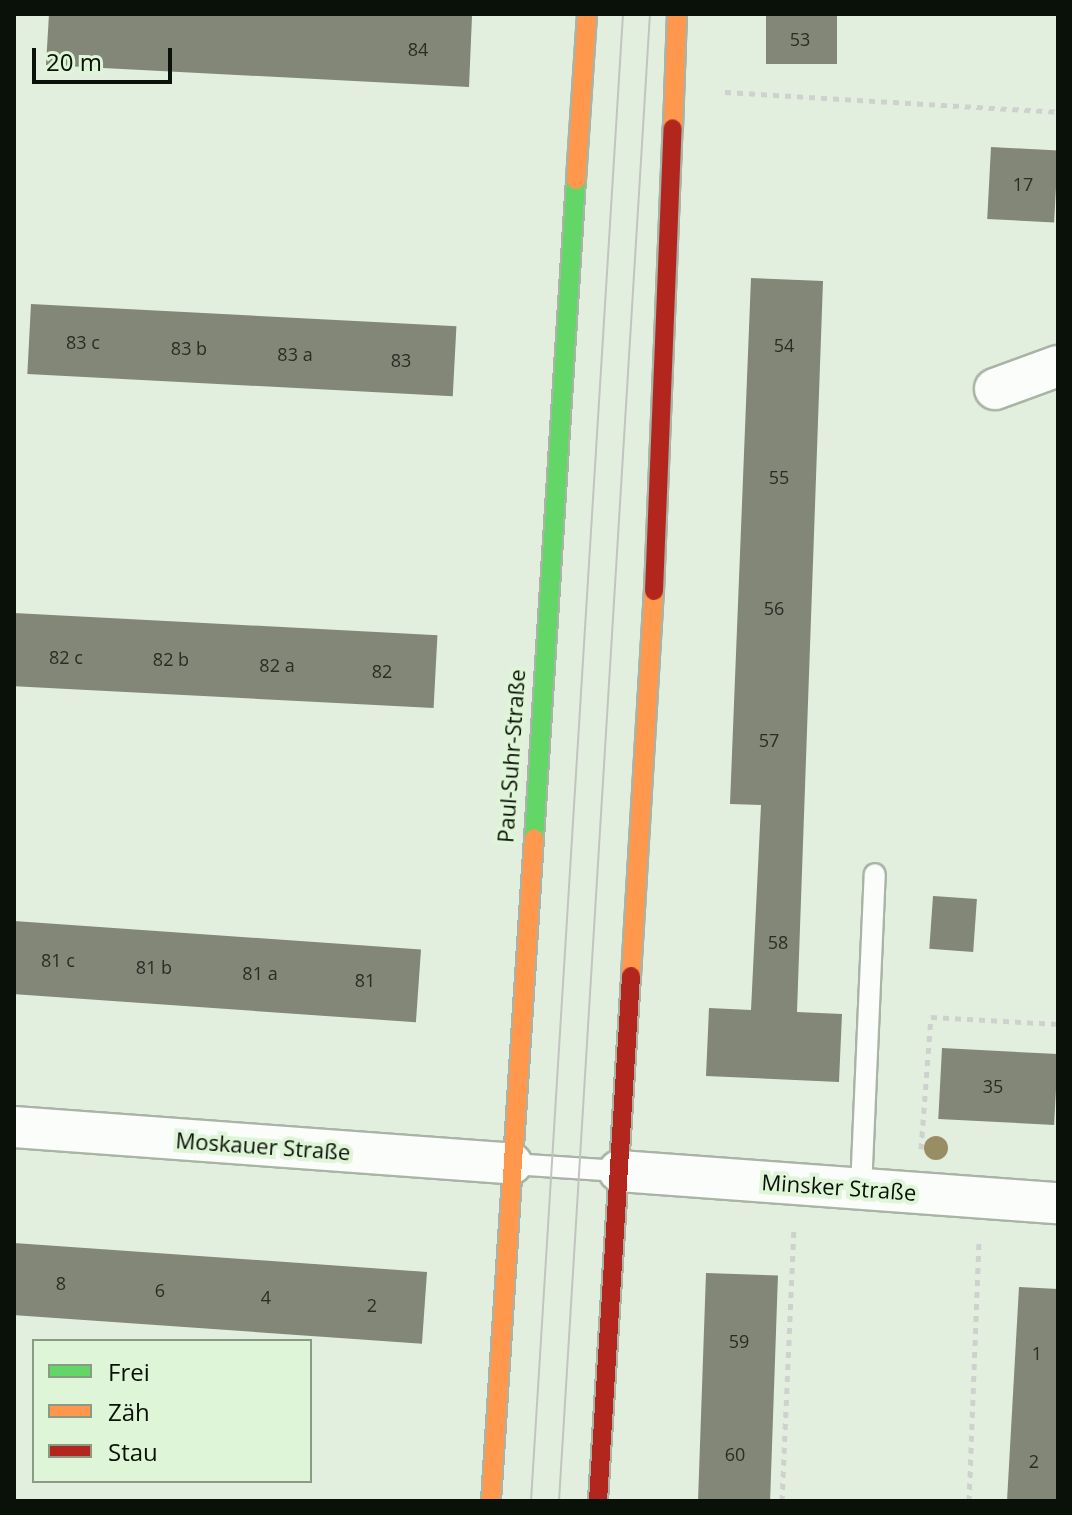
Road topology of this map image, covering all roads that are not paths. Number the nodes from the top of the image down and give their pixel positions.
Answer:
1 (587, 14) edge
2 (677, 14) edge
3 (1058, 366) edge
4 (995, 389) dead end
5 (875, 874) dead end
6 (14, 1127) edge
7 (512, 1164) junction
8 (619, 1171) junction
9 (861, 1189) junction
10 (1058, 1203) edge
11 (491, 1501) edge
12 (598, 1501) edge

1 - 7 street, Paul-Suhr-Straße
2 - 8 street
3 - 4 street
5 - 9 lane
6 - 7 street, Moskauer Straße
7 - 8 lane
7 - 11 street, Paul-Suhr-Straße
8 - 9 street, Minsker Straße
8 - 12 street
9 - 10 street, Minsker Straße

